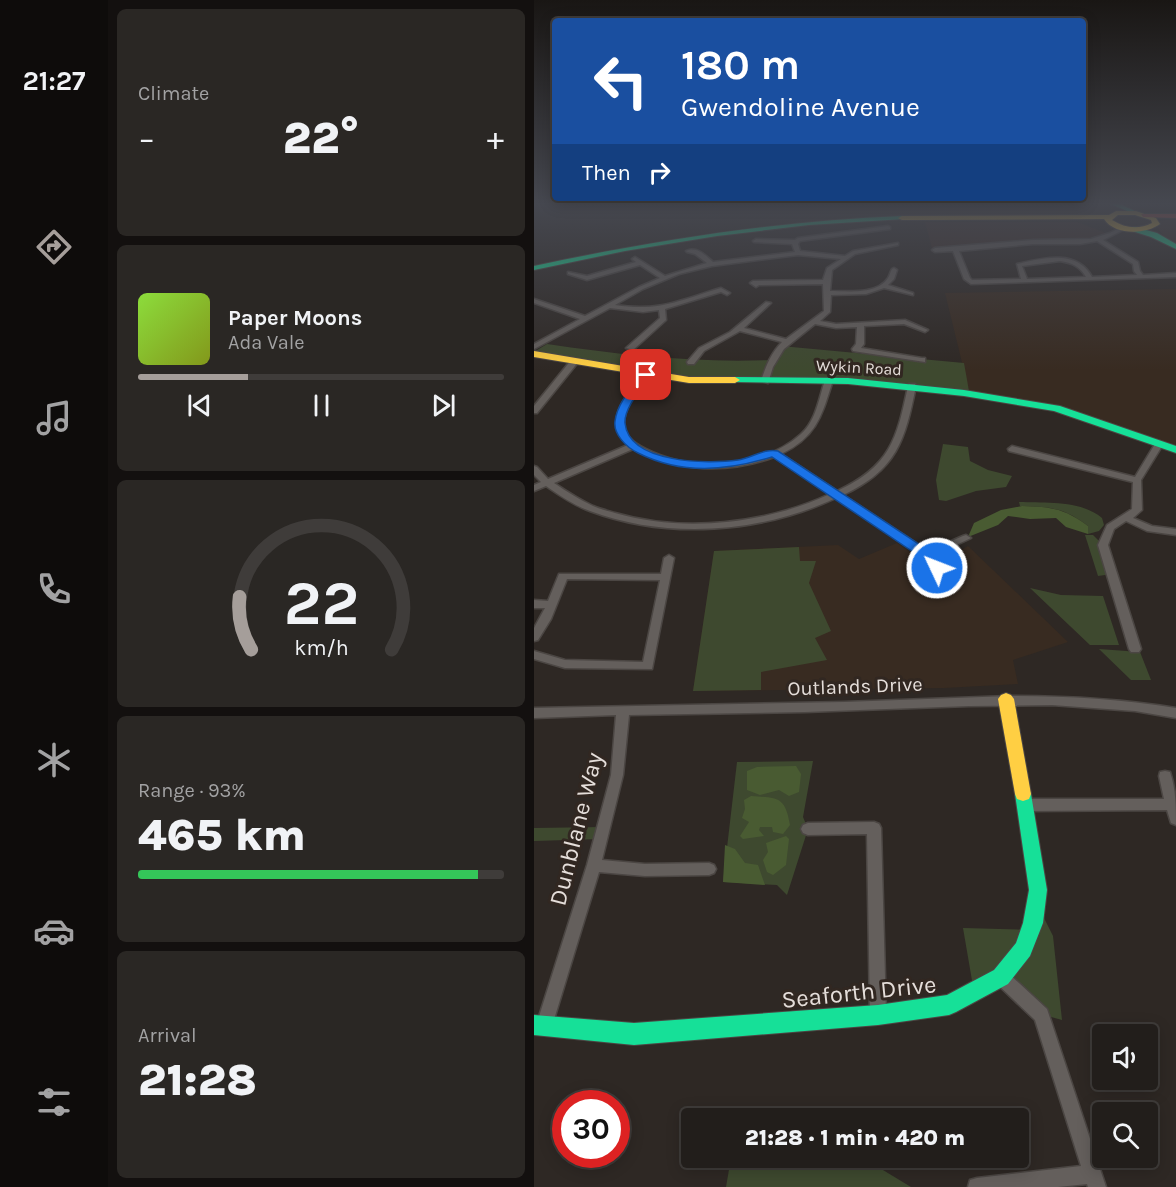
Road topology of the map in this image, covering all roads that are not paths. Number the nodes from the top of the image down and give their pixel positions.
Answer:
1 (574, 259) edge
2 (708, 259) edge
3 (748, 259) edge
4 (841, 259) edge
5 (960, 259) edge
6 (1068, 259) edge
7 (1073, 259) edge
8 (1130, 259) edge
9 (1053, 261) joint
10 (712, 264) junction
11 (534, 268) edge
12 (894, 270) dead end
13 (570, 273) dead end
14 (1176, 275) edge
15 (1142, 277) junction
16 (665, 278) junction
17 (1090, 279) junction
18 (1025, 281) junction
19 (826, 282) junction
20 (745, 285) dead end
21 (885, 286) junction
22 (727, 290) dead end
23 (827, 293) junction
24 (911, 294) dead end
25 (534, 301) edge
26 (768, 303) dead end
27 (542, 304) junction
28 (610, 306) junction
29 (534, 309) edge
30 (662, 309) junction
31 (916, 317) dead end
32 (586, 319) junction
33 (815, 322) junction
34 (905, 322) junction
35 (861, 325) junction
36 (739, 329) junction
37 (925, 330) dead end
38 (786, 341) junction
39 (629, 346) dead end
40 (534, 347) edge
41 (534, 354) edge
42 (922, 360) dead end
43 (575, 361) junction
44 (691, 362) dead end
45 (646, 375) junction
46 (829, 380) junction
47 (765, 381) junction
48 (912, 386) junction
49 (534, 411) edge
50 (634, 446) junction
51 (1158, 446) junction
52 (1012, 449) dead end
53 (1176, 450) edge
54 (774, 453) junction
55 (534, 469) edge
56 (1137, 480) junction
57 (548, 483) junction
58 (534, 488) edge
59 (838, 496) junction
60 (1126, 518) junction
61 (1176, 532) edge
62 (966, 538) dead end
63 (927, 555) junction
64 (669, 558) dead end
65 (937, 568) dead end
66 (665, 577) junction
67 (534, 604) edge
68 (551, 605) junction
69 (534, 637) edge
70 (1135, 649) dead end
71 (534, 654) edge
72 (1006, 699) junction
73 (623, 710) junction
74 (534, 713) edge
75 (1176, 713) edge
76 (1165, 776) dead end
77 (1172, 804) junction
78 (1026, 805) junction
79 (1176, 819) edge
80 (808, 829) dead end
81 (594, 865) junction
82 (709, 869) dead end
83 (1001, 977) junction
84 (878, 1015) junction
85 (539, 1026) edge
86 (1094, 1180) edge
87 (977, 1187) edge

1 - 11 street
2 - 10 street
3 - 10 street
4 - 19 street
5 - 18 street
6 - 9 street
7 - 17 street
8 - 15 street
9 - 18 street
10 - 16 street
12 - 21 street
13 - 16 street
14 - 15 street
15 - 17 street
16 - 28 street
17 - 18 street
19 - 20 street
19 - 23 street
21 - 23 street
21 - 24 street
22 - 30 street
23 - 33 street
25 - 27 street
26 - 36 street
27 - 29 street
27 - 32 street
28 - 30 street
28 - 32 street
30 - 39 street
31 - 34 street
32 - 40 street
33 - 35 street
33 - 38 street
34 - 35 street
34 - 37 street
35 - 42 street
36 - 38 street
36 - 44 street
38 - 47 street
41 - 43 street, Wykin Road
43 - 45 street, Wykin Road
43 - 49 street
45 - 47 street, Wykin Road
45 - 50 street
46 - 47 street, Wykin Road
46 - 48 street, Wykin Road
46 - 54 street
48 - 51 street, Wykin Road
48 - 59 street
50 - 54 street
50 - 57 street
51 - 53 street, Wykin Road
51 - 56 street
52 - 56 street
54 - 59 street
55 - 57 street
56 - 60 street
57 - 58 street
57 - 59 street
59 - 63 street
60 - 61 street
60 - 70 street
62 - 63 street
63 - 65 street
64 - 66 street
66 - 68 street
66 - 71 street
67 - 68 street
68 - 69 street
72 - 73 street, Outlands Drive
72 - 75 street, Outlands Drive
72 - 78 street, Seaforth Drive
73 - 74 street, Outlands Drive
73 - 81 street, Dunblane Way
76 - 77 street
77 - 78 street
77 - 79 street
78 - 83 street, Seaforth Drive
80 - 84 street
81 - 82 street
81 - 85 street, Dunblane Way
83 - 84 street, Seaforth Drive
83 - 86 street
84 - 85 street, Seaforth Drive
86 - 87 street

